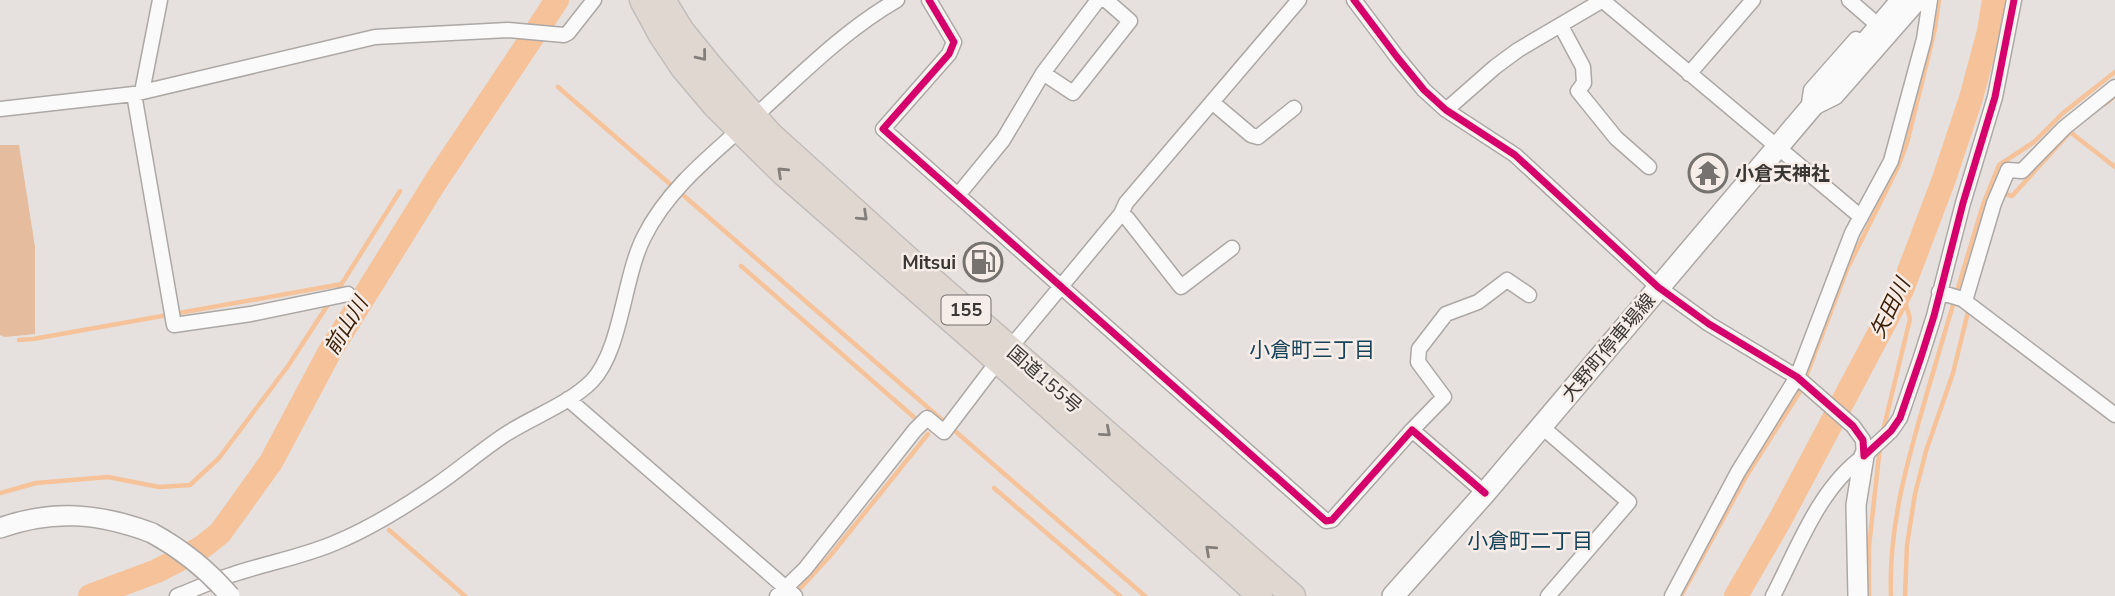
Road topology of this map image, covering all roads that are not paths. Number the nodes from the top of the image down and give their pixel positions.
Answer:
1 (160, 0) edge
2 (594, 0) edge
3 (642, 0) edge
4 (663, 0) edge
5 (897, 0) edge
6 (929, 0) edge
7 (1098, 0) edge
8 (1106, 0) edge
9 (1299, 0) edge
10 (1354, 0) edge
11 (1602, 0) edge
12 (1753, 0) edge
13 (1849, 0) edge
14 (1888, 0) edge
15 (1902, 0) edge
16 (1921, 0) edge
17 (1930, 0) edge
18 (2014, 0) edge
19 (1872, 20) junction
20 (1561, 26) junction
21 (1044, 74) junction
22 (1689, 74) junction
23 (2115, 87) edge
24 (138, 93) junction
25 (1212, 102) junction
26 (1294, 108) dead end
27 (0, 109) edge
28 (1446, 110) junction
29 (1808, 111) junction
30 (746, 124) junction
31 (1778, 148) junction
32 (1649, 167) dead end
33 (958, 195) junction
34 (1121, 214) junction
35 (1861, 217) junction
36 (1231, 248) dead end
37 (1060, 286) junction
38 (1658, 287) junction
39 (1943, 293) junction
40 (348, 294) dead end
41 (1529, 295) dead end
42 (1964, 300) junction
43 (1004, 354) junction
44 (1798, 379) junction
45 (568, 399) junction
46 (2115, 415) edge
47 (1541, 426) junction
48 (1412, 430) junction
49 (1864, 456) junction
50 (1485, 493) junction
51 (0, 528) edge
52 (786, 593) edge
53 (177, 596) edge
54 (230, 596) edge
55 (1260, 596) edge
56 (1293, 596) edge
57 (1393, 596) edge
58 (1548, 596) edge
59 (1672, 596) edge
60 (1773, 596) edge
61 (1858, 596) edge

1 - 24 street
2 - 24 street
3 - 30 highway, 国道155号 / 155
4 -> 30 highway, 国道155号 / 155
5 - 30 street
6 - 33 street
7 - 21 street
8 - 21 street
9 - 25 street
10 - 28 street
11 - 20 street
11 - 22 street
12 - 22 street
13 - 19 street
14 - 19 street
15 - 29 main road, 大野町停車場線
16 - 29 street
17 - 35 street
18 - 39 street
19 - 29 street
20 - 28 street
20 - 32 street
21 - 33 street
22 - 31 street
23 - 42 street
24 - 27 street
24 - 40 street
25 - 26 street
25 - 34 street
28 - 38 street
29 - 31 main road, 大野町停車場線
30 - 43 highway, 国道155号 / 155
30 - 45 street
31 - 35 street
31 - 38 main road, 大野町停車場線
33 - 37 street
34 - 36 street
34 - 37 street
35 - 44 street
37 - 43 street
37 - 48 street
38 - 44 street
38 - 47 main road, 大野町停車場線
39 - 42 street
39 - 49 street
41 - 48 street
42 - 46 street
43 - 52 street
55 -> 43 highway, 国道155号 / 155
43 -> 56 highway, 国道155号 / 155
44 - 49 street
44 - 59 street
45 - 52 street
45 - 53 street
47 - 50 main road, 大野町停車場線
47 - 58 street
48 - 50 street
49 - 60 street
49 - 61 street
50 - 57 main road, 大野町停車場線
51 - 54 street, bridge

